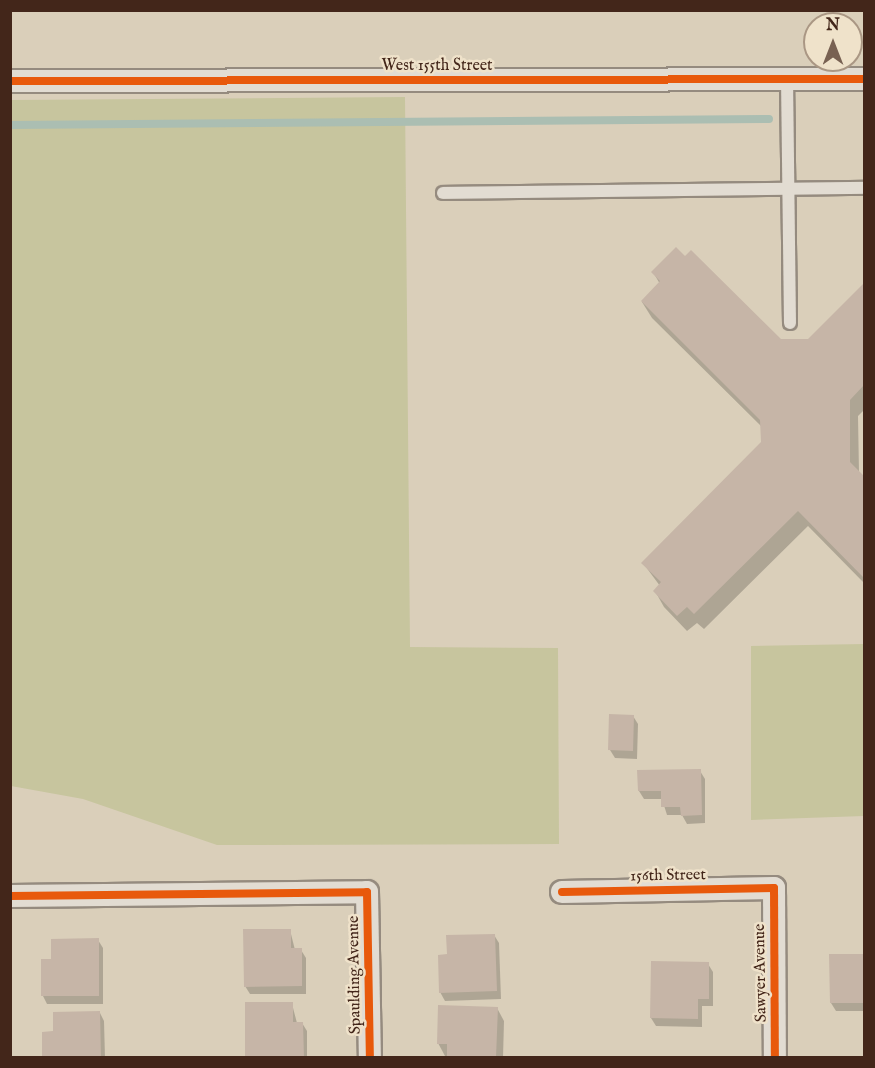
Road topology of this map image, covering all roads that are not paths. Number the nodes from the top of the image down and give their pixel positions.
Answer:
1 (787, 78) junction
2 (864, 79) edge
3 (10, 81) edge
4 (788, 188) junction
5 (864, 188) edge
6 (443, 193) dead end
7 (790, 323) dead end
8 (774, 888) joint
9 (562, 892) dead end
10 (10, 896) edge
11 (370, 1058) edge
12 (775, 1058) edge

1 - 2 street, West 155th Street
1 - 3 street, West 155th Street
1 - 4 lane
4 - 5 lane
4 - 6 lane
4 - 7 lane
8 - 9 street, 156th Street
8 - 12 street, Sawyer Avenue
10 - 11 street, Spaulding Avenue

